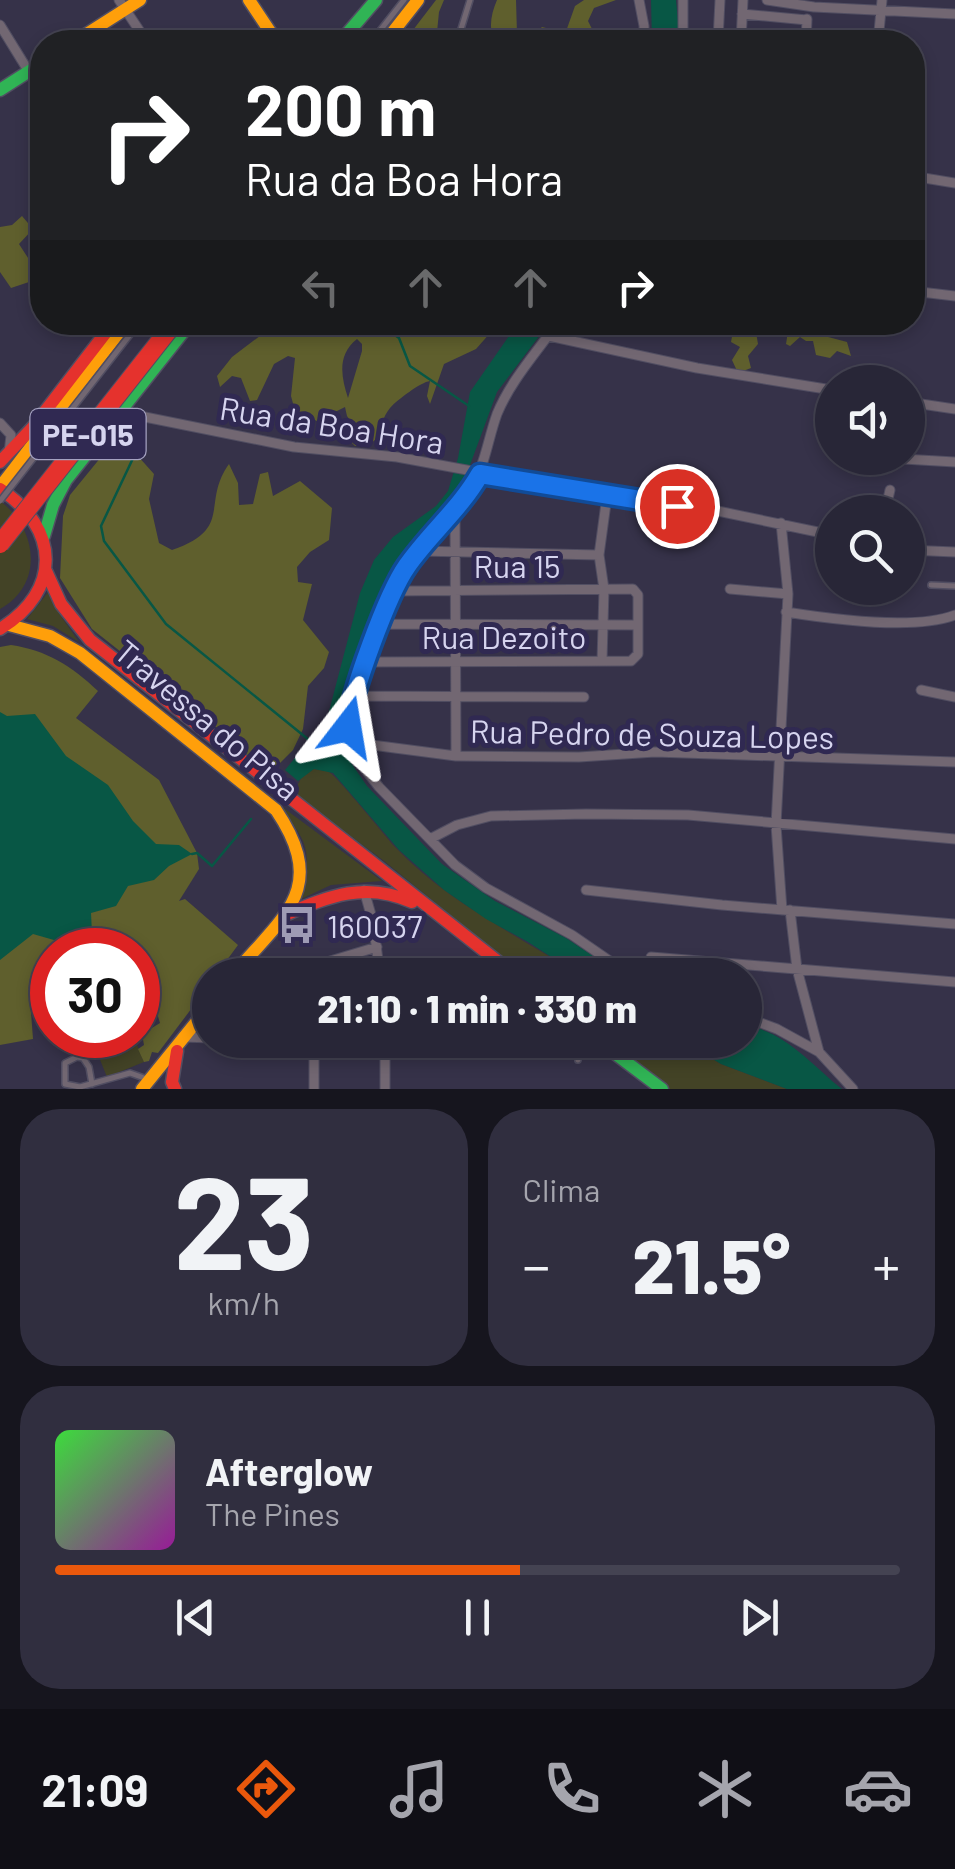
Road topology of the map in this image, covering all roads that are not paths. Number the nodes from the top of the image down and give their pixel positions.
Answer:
1 (250, 0) edge
2 (376, 0) edge
3 (386, 0) edge
4 (404, 0) edge
5 (418, 0) edge
6 (470, 0) edge
7 (639, 0) edge
8 (682, 0) edge
9 (720, 0) edge
10 (743, 0) edge
11 (768, 0) edge
12 (128, 3) edge
13 (881, 5) edge
14 (808, 6) junction
15 (742, 14) junction
16 (955, 14) edge
17 (807, 20) junction
18 (0, 25) edge
19 (101, 30) edge
20 (142, 30) edge
21 (270, 30) edge
22 (350, 30) edge
23 (362, 30) edge
24 (380, 30) edge
25 (398, 30) edge
26 (461, 30) edge
27 (644, 30) edge
28 (683, 30) edge
29 (718, 30) edge
30 (741, 30) edge
31 (807, 30) edge
32 (879, 30) edge
33 (30, 60) edge
34 (30, 71) edge
35 (0, 90) edge
36 (925, 178) edge
37 (955, 183) edge
38 (925, 293) edge
39 (955, 296) edge
40 (104, 335) edge
41 (117, 335) edge
42 (130, 335) edge
43 (154, 335) edge
44 (165, 335) edge
45 (181, 335) edge
46 (549, 336) joint
47 (815, 387) edge
48 (925, 405) edge
49 (955, 410) edge
50 (120, 412) junction
51 (0, 423) edge
52 (4, 459) edge
53 (925, 460) edge
54 (955, 462) edge
55 (476, 473) junction
56 (0, 488) edge
57 (890, 490) dead end
58 (889, 495) edge
59 (607, 496) junction
60 (0, 502) edge
61 (455, 513) junction
62 (781, 523) junction
63 (815, 531) edge
64 (0, 532) edge
65 (44, 536) junction
66 (0, 544) edge
67 (925, 551) edge
68 (419, 552) junction
69 (955, 552) edge
70 (456, 553) junction
71 (600, 556) junction
72 (46, 571) junction
73 (931, 585) dead end
74 (955, 586) edge
75 (604, 589) junction
76 (730, 589) dead end
77 (456, 590) junction
78 (394, 591) junction
79 (788, 594) junction
80 (786, 612) junction
81 (955, 615) edge
82 (380, 624) junction
83 (456, 625) junction
84 (603, 625) junction
85 (637, 625) junction
86 (5, 627) edge
87 (602, 661) junction
88 (368, 662) junction
89 (456, 662) junction
90 (921, 690) dead end
91 (354, 696) junction
92 (456, 697) junction
93 (584, 697) dead end
94 (955, 697) edge
95 (349, 742) junction
96 (456, 756) junction
97 (778, 756) junction
98 (955, 762) edge
99 (271, 795) junction
100 (776, 825) junction
101 (955, 839) edge
102 (430, 840) junction
103 (363, 888) junction
104 (586, 890) dead end
105 (786, 910) junction
106 (285, 915) junction
107 (443, 919) junction
108 (955, 924) edge
109 (377, 947) junction
110 (651, 957) dead end
111 (247, 958) edge
112 (339, 958) edge
113 (378, 958) edge
114 (493, 958) edge
115 (605, 958) edge
116 (797, 969) junction
117 (955, 982) edge
118 (762, 1023) edge
119 (192, 1028) edge
120 (192, 1040) edge
121 (182, 1041) junction
122 (819, 1052) junction
123 (314, 1058) edge
124 (384, 1058) edge
125 (620, 1058) edge
126 (633, 1068) junction
127 (92, 1084) junction
128 (146, 1084) edge
129 (175, 1089) edge
130 (314, 1089) edge
131 (385, 1089) edge
132 (638, 1089) edge
133 (662, 1089) edge
134 (853, 1089) edge

1 - 21 main road
2 - 22 main road
3 - 23 lane
4 - 24 lane
5 - 25 main road
6 - 26 lane
7 - 27 street
8 - 28 street
9 - 29 street
10 - 15 street
11 - 14 street
12 - 19 main road
12 - 20 street
13 - 14 street
13 - 16 street
13 - 32 street
14 - 17 street
15 - 17 street
15 - 30 street
17 - 31 street
18 - 33 street
34 - 35 main road
36 - 37 street
38 - 39 street
40 - 52 main road
41 - 56 main road, PE-015
42 - 60 lane, bridge
43 - 64 lane
44 - 66 main road, PE-015, bridge
45 - 50 main road
46 - 47 street
46 - 55 street
48 - 49 street
50 - 55 street, Rua da Boa Hora
50 - 65 main road
51 - 52 street
53 - 54 street
55 - 59 street, Rua da Boa Hora
55 - 61 street
56 - 65 main road
57 - 58 street
59 - 62 street, Rua da Boa Hora
59 - 71 street
61 - 68 street
61 - 70 street
62 - 63 street, Rua da Boa Hora
62 - 79 street
65 - 72 main road
67 - 69 street
68 - 70 street
68 - 78 street
70 - 71 street
70 - 77 street
71 - 75 street
72 - 86 main road
72 - 99 main road
73 - 74 lane
75 - 77 street, Rua 15
75 - 84 street
75 - 85 street, Rua 15
76 - 79 street
77 - 78 street, Rua 15
77 - 83 street
78 - 82 street
79 - 80 street
80 - 81 street
80 - 97 street
82 - 83 street
82 - 88 street
83 - 84 street
83 - 89 street
84 - 85 street
84 - 87 street
85 - 87 street, Rua Dezoito
86 - 99 main road, Travessa do Pisa
87 - 89 street, Rua Dezoito
88 - 89 street, Rua Dezoito
88 - 91 street
89 - 92 street
90 - 94 street
91 - 92 street
91 - 95 street
92 - 93 street
92 - 96 street
95 - 96 street, Rua Pedro de Souza Lopes
95 - 102 street
96 - 97 street, Rua Pedro de Souza Lopes
97 - 98 street, Rua Pedro de Souza Lopes
97 - 100 street
99 - 106 main road, Travessa do Pisa
99 - 107 main road
100 - 101 street
100 - 102 street
100 - 105 street
102 - 115 street
103 - 106 main road
103 - 107 main road
103 - 109 street
104 - 105 street
105 - 108 street
105 - 116 street
106 - 111 main road
107 - 114 main road
109 - 112 street
109 - 113 street
110 - 116 street
116 - 117 street
116 - 122 street
118 - 122 street
119 - 121 main road
120 - 121 street
121 - 128 main road
121 - 129 main road
122 - 134 street
123 - 130 street
124 - 131 street
125 - 126 main road
126 - 132 main road
126 - 133 main road
127 - 127 lane
127 - 128 lane

